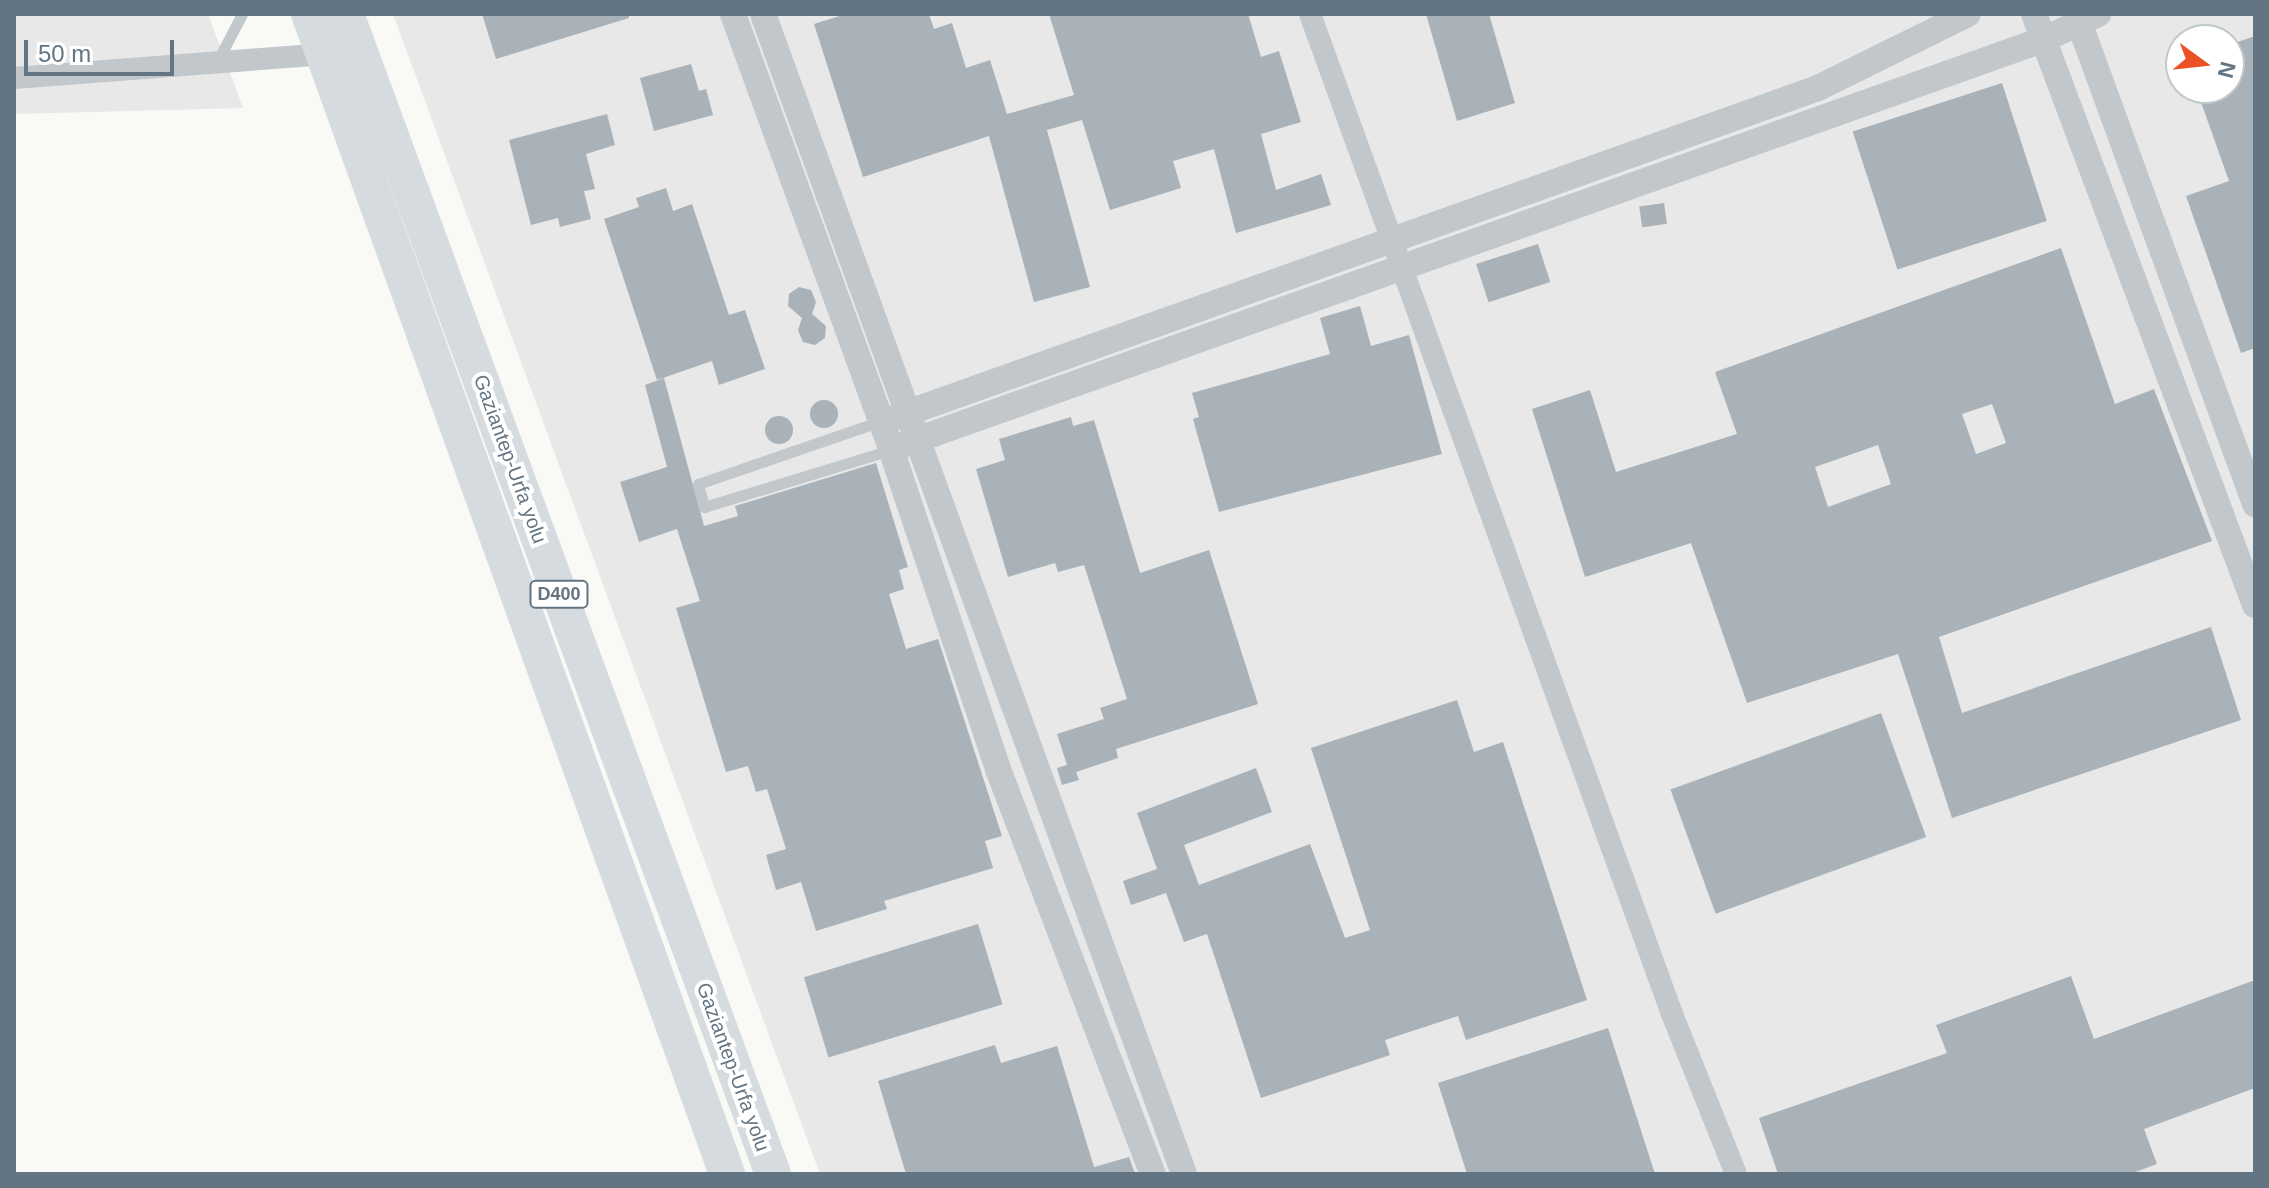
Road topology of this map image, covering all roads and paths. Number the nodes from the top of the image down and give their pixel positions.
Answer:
1 (242, 14) edge
2 (309, 14) edge
3 (346, 14) edge
4 (733, 14) edge
5 (763, 14) edge
6 (1310, 14) edge
7 (1968, 14) edge
8 (2034, 14) edge
9 (2084, 16) edge
10 (2045, 39) junction
11 (323, 54) junction
12 (216, 63) junction
13 (14, 78) edge
14 (1391, 241) junction
15 (1401, 269) junction
16 (878, 422) junction
17 (912, 426) junction
18 (891, 449) junction
19 (2255, 504) edge
20 (2255, 605) edge
21 (727, 1174) edge
22 (773, 1174) edge
23 (1153, 1174) edge
24 (1184, 1174) edge
25 (1736, 1174) edge

1 - 12 lane
2 - 11 highway, Gaziantep-Urfa yolu / D400
3 - 22 highway, Gaziantep-Urfa yolu / D400
4 - 16 street
5 - 17 street
6 - 14 street
7 - 14 street
8 - 10 street
9 - 10 street
9 - 19 street
10 - 15 street
10 - 20 street
11 - 12 street
11 - 21 highway, Gaziantep-Urfa yolu / D400
12 - 13 street
14 - 15 street
14 - 17 street
15 - 17 street
15 - 25 street
16 - 17 street
16 - 18 street
16 - 18 lane
17 - 18 street
17 - 24 street
18 - 23 street

